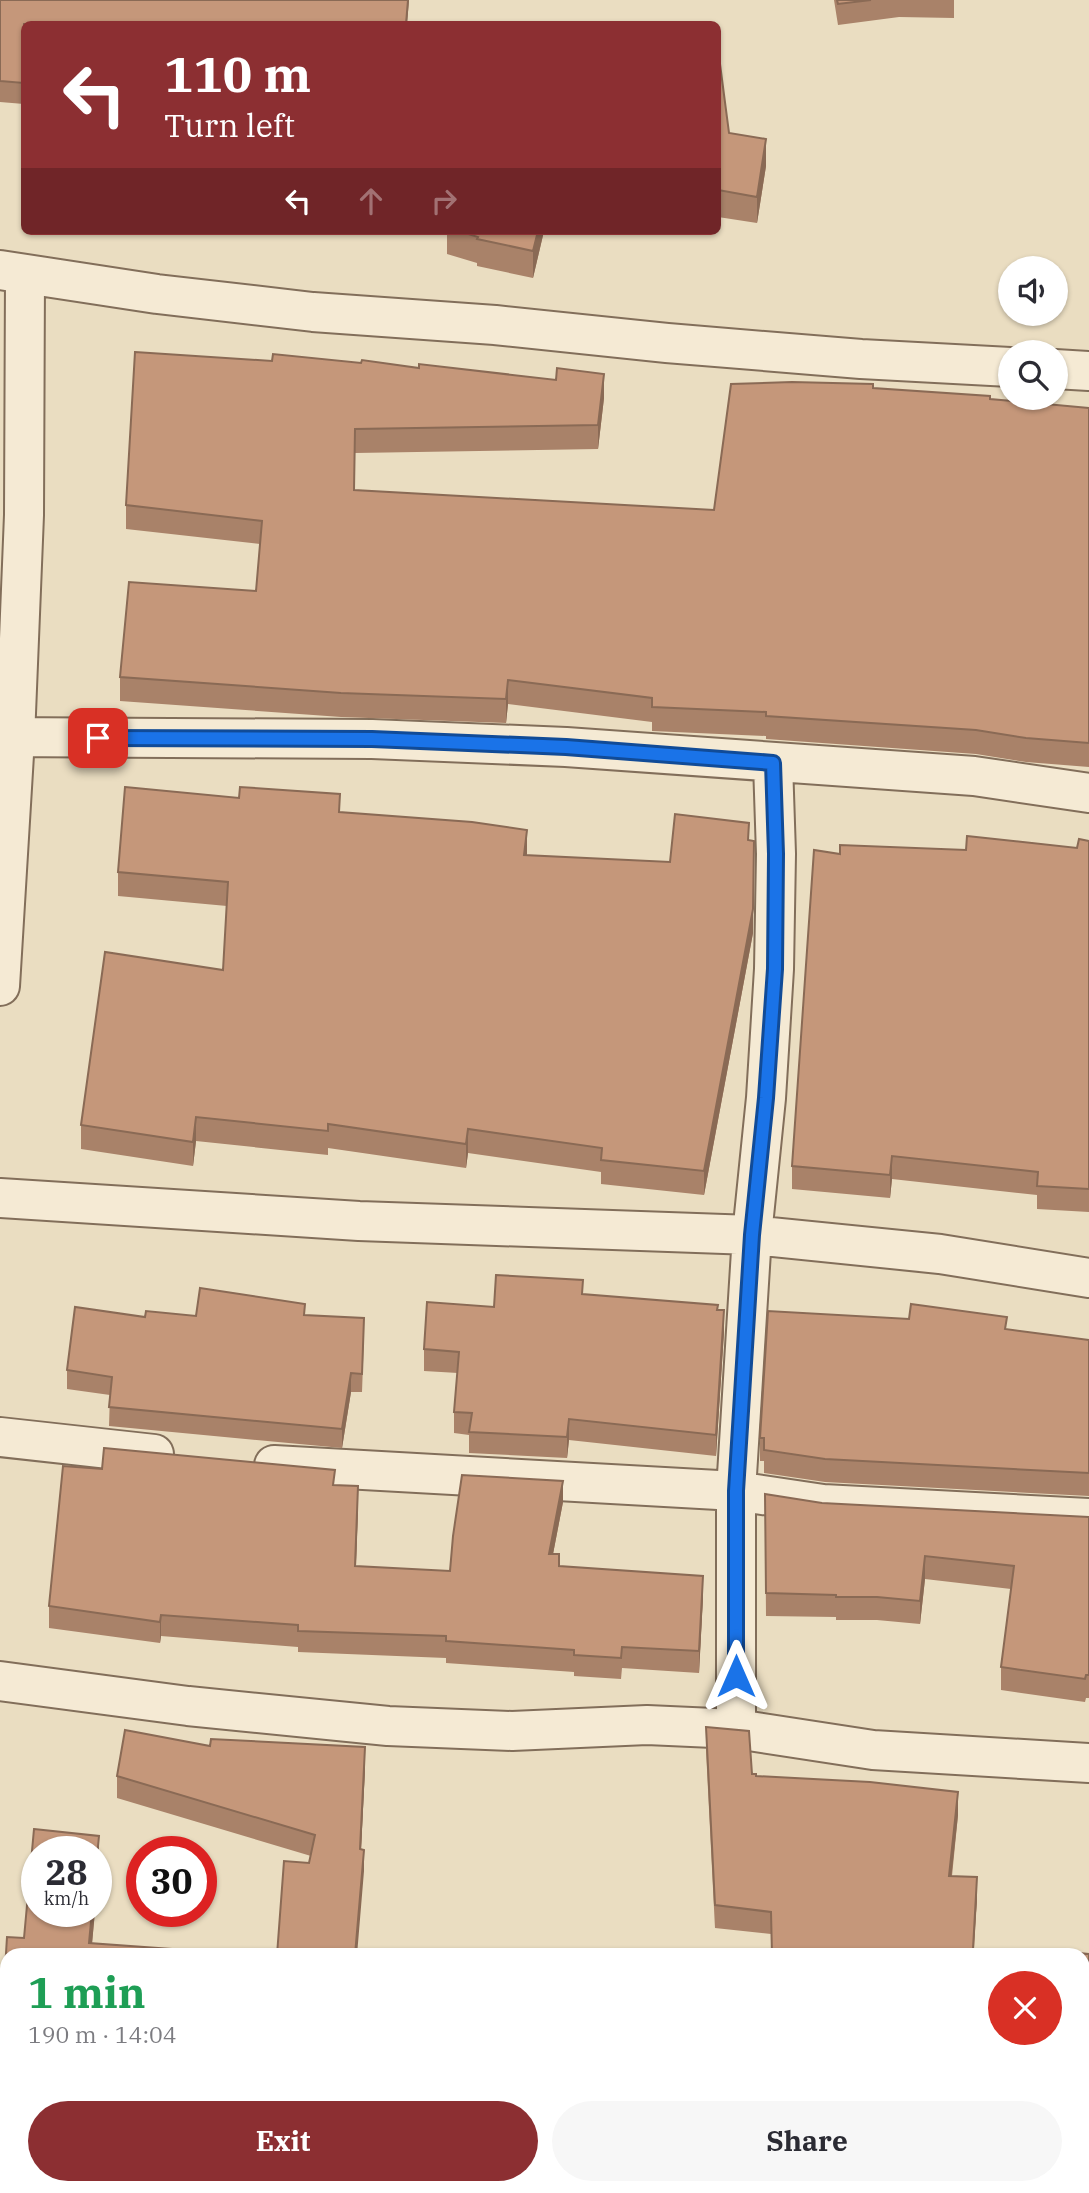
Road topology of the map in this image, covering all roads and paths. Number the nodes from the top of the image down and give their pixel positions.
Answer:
1 (13, 273) edge
2 (998, 366) edge
3 (1068, 370) edge
4 (1089, 371) edge
5 (8, 737) edge
6 (773, 763) junction
7 (1089, 793) edge
8 (0, 986) edge
9 (0, 1198) edge
10 (752, 1235) junction
11 (1089, 1278) edge
12 (0, 1437) edge
13 (185, 1457) edge
14 (235, 1462) edge
15 (736, 1491) junction
16 (1089, 1518) edge
17 (0, 1681) edge
18 (736, 1729) junction
19 (1089, 1763) edge

1 - 2 street
1 - 5 street
3 - 4 street
5 - 6 street
5 - 8 street
6 - 7 street
6 - 10 street
9 - 10 street
10 - 11 street
10 - 15 street
12 - 13 street
14 - 15 street
15 - 16 street
15 - 18 street
17 - 18 street
18 - 19 street

